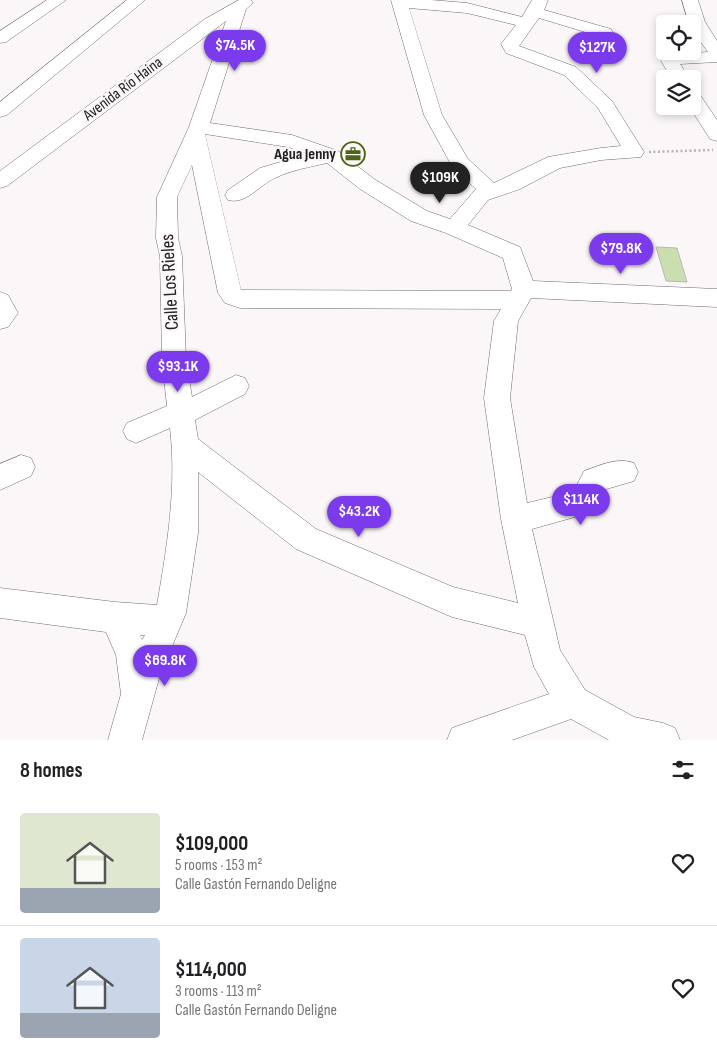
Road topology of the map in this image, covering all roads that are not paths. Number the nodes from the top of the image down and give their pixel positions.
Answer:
1 (58, 0) edge
2 (137, 0) edge
3 (690, 0) edge
4 (399, 1) edge
5 (244, 2) edge
6 (534, 12) edge
7 (604, 33) dead end
8 (0, 38) edge
9 (717, 52) edge
10 (717, 57) edge
11 (676, 70) edge
12 (701, 110) edge
13 (0, 111) edge
14 (197, 131) junction
15 (717, 135) edge
16 (331, 156) junction
17 (9, 165) edge
18 (0, 181) edge
19 (491, 192) junction
20 (235, 195) dead end
21 (454, 228) junction
22 (520, 295) junction
23 (717, 298) edge
24 (0, 301) edge
25 (0, 320) edge
26 (236, 386) dead end
27 (182, 413) junction
28 (136, 431) dead end
29 (185, 445) junction
30 (624, 472) dead end
31 (515, 519) junction
32 (0, 603) edge
33 (115, 618) junction
34 (167, 621) junction
35 (538, 623) junction
36 (137, 697) junction
37 (573, 702) junction
38 (630, 736) edge
39 (125, 740) edge
40 (464, 740) edge
41 (663, 740) edge

1 - 8 street
2 - 13 street
3 - 9 street
4 - 6 street
4 - 19 street
5 - 14 street, Calle Los Rieles
5 - 17 street, Avenida Río Haina
6 - 7 street
6 - 19 street
10 - 11 street
12 - 15 street
14 - 16 street
14 - 22 street
14 - 27 street, Calle Los Rieles
16 - 20 street
16 - 21 street
17 - 18 street, Avenida Río Haina
19 - 21 street
21 - 22 street
22 - 23 street
22 - 31 street
24 - 25 street
26 - 27 street
27 - 28 street
27 - 29 street, Calle Los Rieles
29 - 34 street, Calle Los Rieles
29 - 35 street
30 - 31 street
31 - 35 street
32 - 33 street
33 - 34 street
33 - 36 street
34 - 36 street, Calle Los Rieles
35 - 37 street
36 - 39 street, Calle Los Rieles
37 - 38 street
37 - 40 street
38 - 41 street

